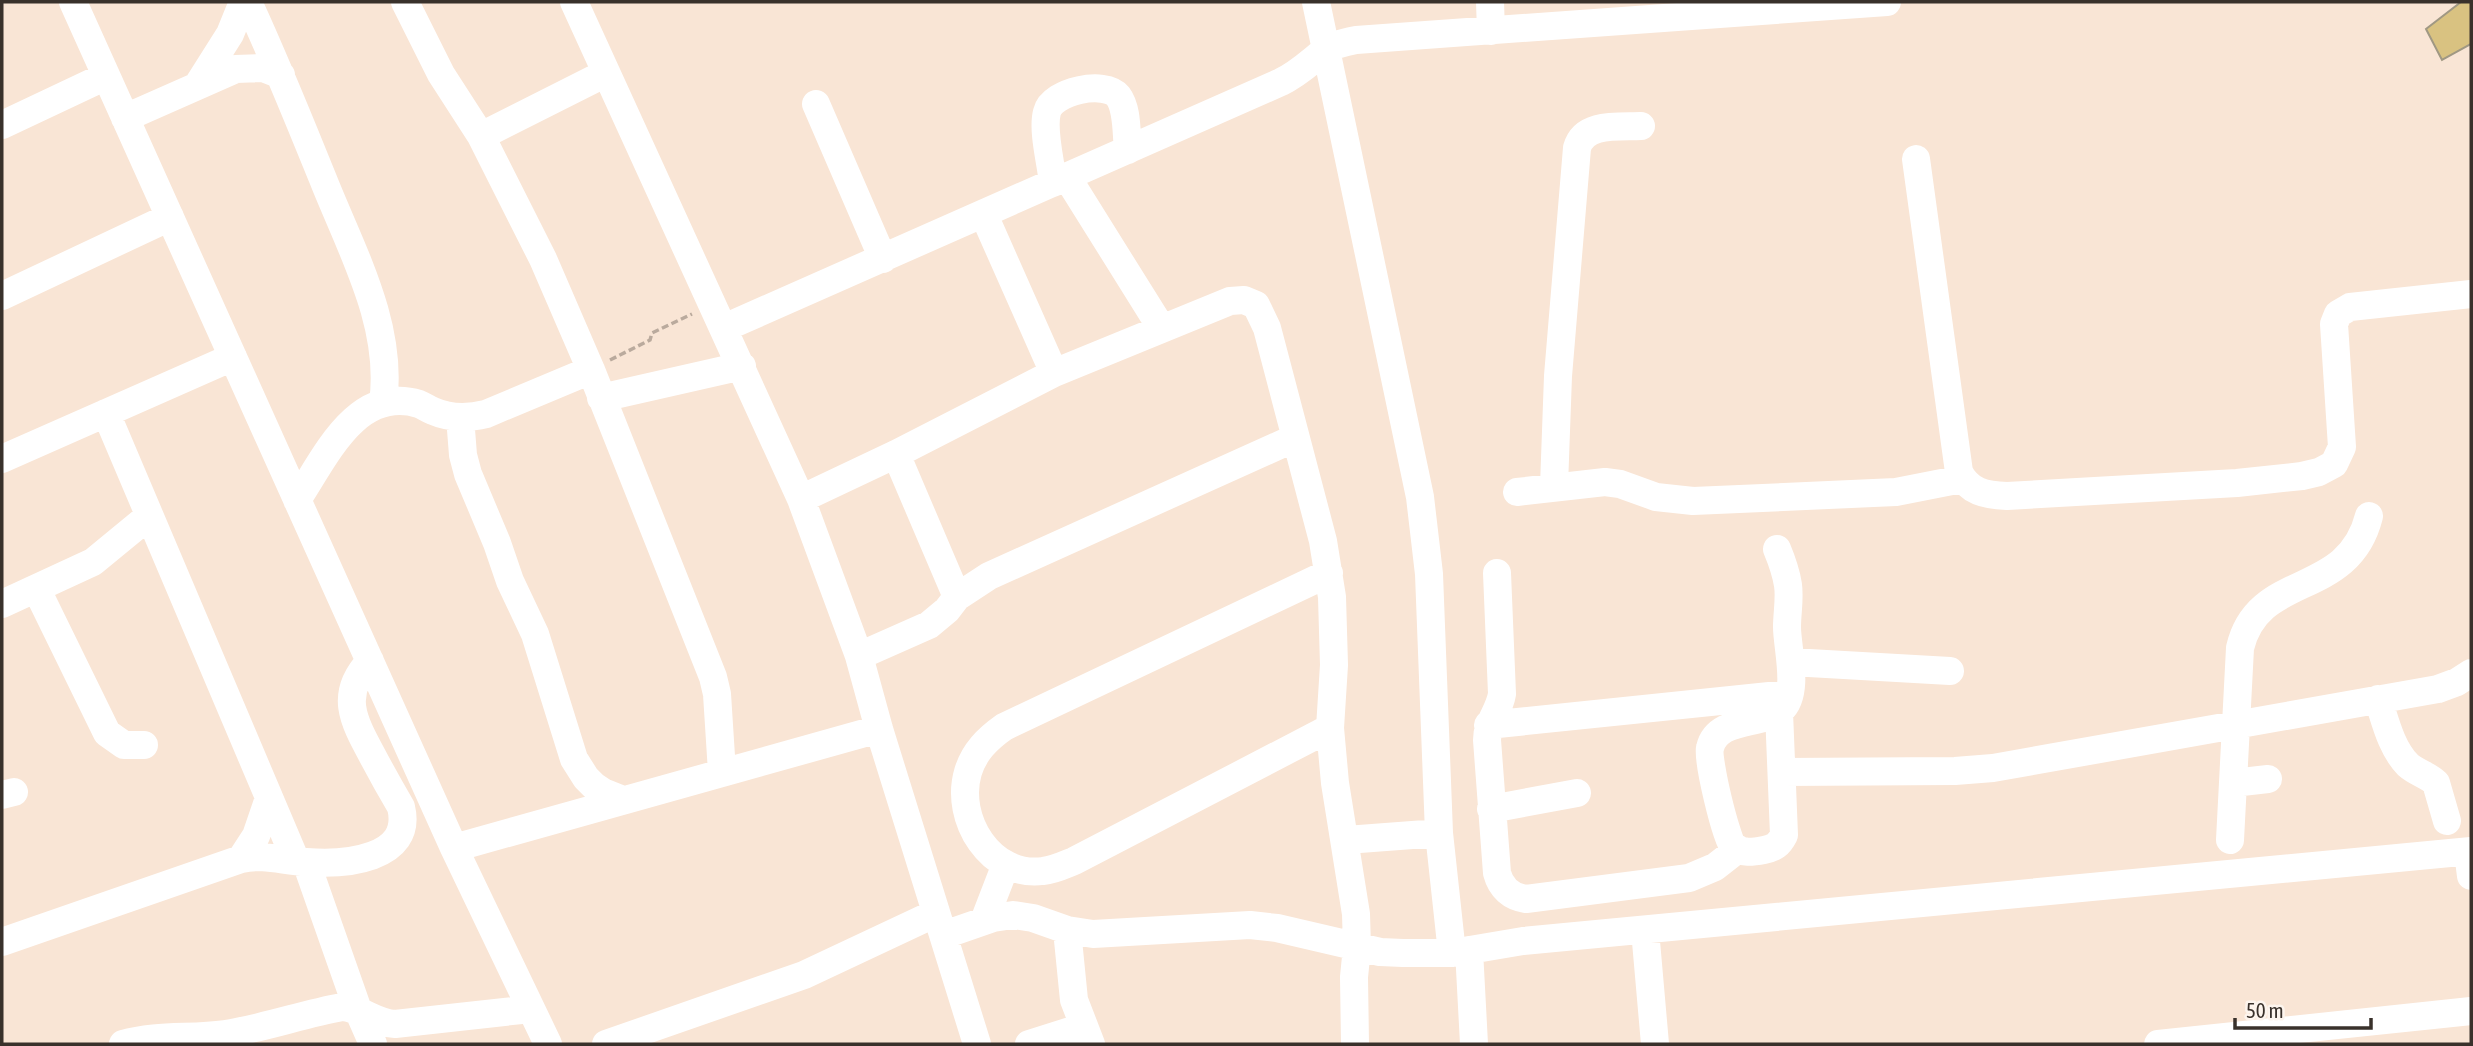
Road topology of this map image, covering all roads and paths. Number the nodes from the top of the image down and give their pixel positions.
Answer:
1 (72, 2) edge
2 (246, 2) edge
3 (405, 2) edge
4 (574, 2) edge
5 (1316, 2) edge
6 (1490, 2) edge
7 (1887, 2) edge
8 (1491, 31) junction
9 (1324, 50) junction
10 (606, 73) junction
11 (281, 75) junction
12 (106, 76) junction
13 (197, 85) junction
14 (816, 104) dead end
15 (125, 118) junction
16 (2, 125) edge
17 (1640, 125) dead end
18 (481, 136) junction
19 (1128, 150) junction
20 (1916, 159) dead end
21 (1060, 180) junction
22 (984, 215) junction
23 (170, 217) junction
24 (883, 259) junction
25 (2471, 295) edge
26 (2, 296) edge
27 (718, 316) junction
28 (1162, 329) junction
29 (233, 357) junction
30 (742, 366) junction
31 (591, 370) junction
32 (1054, 373) junction
33 (601, 398) junction
34 (383, 403) junction
35 (106, 413) junction
36 (460, 417) junction
37 (1295, 438) junction
38 (896, 454) junction
39 (2, 459) edge
40 (1962, 479) junction
41 (1554, 486) junction
42 (1517, 492) dead end
43 (801, 499) junction
44 (297, 500) junction
45 (149, 516) junction
46 (2369, 516) dead end
47 (1777, 549) dead end
48 (1329, 573) junction
49 (1497, 573) dead end
50 (37, 590) junction
51 (957, 597) junction
52 (2, 604) edge
53 (859, 656) junction
54 (370, 661) junction
55 (1791, 662) junction
56 (1950, 671) dead end
57 (2471, 673) edge
58 (2378, 699) junction
59 (1784, 703) junction
60 (2236, 723) junction
61 (1488, 725) junction
62 (1330, 728) junction
63 (879, 729) junction
64 (144, 745) dead end
65 (574, 759) junction
66 (722, 772) junction
67 (1782, 772) junction
68 (2267, 779) dead end
69 (2233, 783) junction
70 (1577, 793) dead end
71 (270, 798) junction
72 (623, 800) junction
73 (1491, 809) junction
74 (560, 817) junction
75 (2447, 821) dead end
76 (1439, 833) junction
77 (2230, 839) dead end
78 (1346, 840) junction
79 (454, 848) junction
80 (1738, 849) junction
81 (242, 859) junction
82 (2470, 860) edge
83 (301, 862) junction
84 (1006, 864) junction
85 (984, 921) junction
86 (940, 924) junction
87 (1067, 930) junction
88 (1645, 930) junction
89 (2, 942) edge
90 (1357, 947) junction
91 (1461, 952) junction
92 (531, 1009) junction
93 (358, 1010) junction
94 (2471, 1011) edge
95 (2330, 1035) edge
96 (1087, 1036) edge
97 (204, 1040) edge
98 (123, 1044) edge
99 (373, 1044) edge
100 (548, 1044) edge
101 (606, 1044) edge
102 (977, 1044) edge
103 (1028, 1044) edge
104 (1355, 1044) edge
105 (1474, 1044) edge
106 (1655, 1044) edge
107 (2165, 1044) edge

1 - 12 street
2 - 11 street
2 - 13 street
3 - 18 street
4 - 10 street
5 - 9 street
6 - 8 street
7 - 8 street
8 - 9 street
9 - 19 street
9 - 76 street
10 - 18 street
10 - 27 street
11 - 13 street
11 - 34 street
12 - 15 street
12 - 16 street
13 - 15 street
14 - 24 street
15 - 23 street
17 - 41 street
18 - 31 street
19 - 21 street
19 - 21 street
20 - 40 street
21 - 22 street
21 - 28 street
22 - 24 street
22 - 32 street
23 - 26 street
23 - 29 street
24 - 27 street
25 - 40 street
27 - 30 street
27 - 31 path
28 - 32 street
28 - 37 street
29 - 35 street
29 - 44 street
30 - 33 street
30 - 43 street
31 - 33 street
31 - 36 street
32 - 38 street
33 - 66 street
34 - 36 street
34 - 44 street
35 - 39 street
35 - 45 street
36 - 65 street
37 - 48 street
37 - 51 street
38 - 43 street
38 - 51 street
40 - 41 street
41 - 42 street
43 - 53 street
44 - 54 street
45 - 50 street
45 - 71 street
46 - 60 street
47 - 55 street
48 - 62 street
48 - 84 street
49 - 61 street
50 - 52 street
50 - 64 street
51 - 53 street
53 - 63 street
54 - 79 street
54 - 83 street
55 - 56 street
55 - 59 street
57 - 58 street
58 - 60 street
58 - 75 street
59 - 61 street
59 - 67 street
59 - 80 street
60 - 67 street
60 - 69 street
61 - 73 street
62 - 78 street
62 - 84 street
63 - 66 street
63 - 86 street
65 - 72 street
65 - 74 street
66 - 72 street
67 - 80 street
68 - 69 street
69 - 77 street
70 - 73 street
71 - 81 street
71 - 83 street
72 - 74 street
73 - 80 street
74 - 79 street
76 - 78 street
76 - 91 street
78 - 90 street
79 - 92 street
81 - 83 street
81 - 89 street
82 - 88 street
83 - 93 street
84 - 85 street
85 - 86 street
85 - 87 street
86 - 101 street
86 - 102 street
87 - 90 street
87 - 96 street
88 - 91 street
88 - 106 street
90 - 91 street
90 - 104 street
91 - 105 street
92 - 93 street
92 - 100 street
93 - 97 street
93 - 99 street
94 - 95 street
95 - 107 street
96 - 103 street
97 - 98 street

